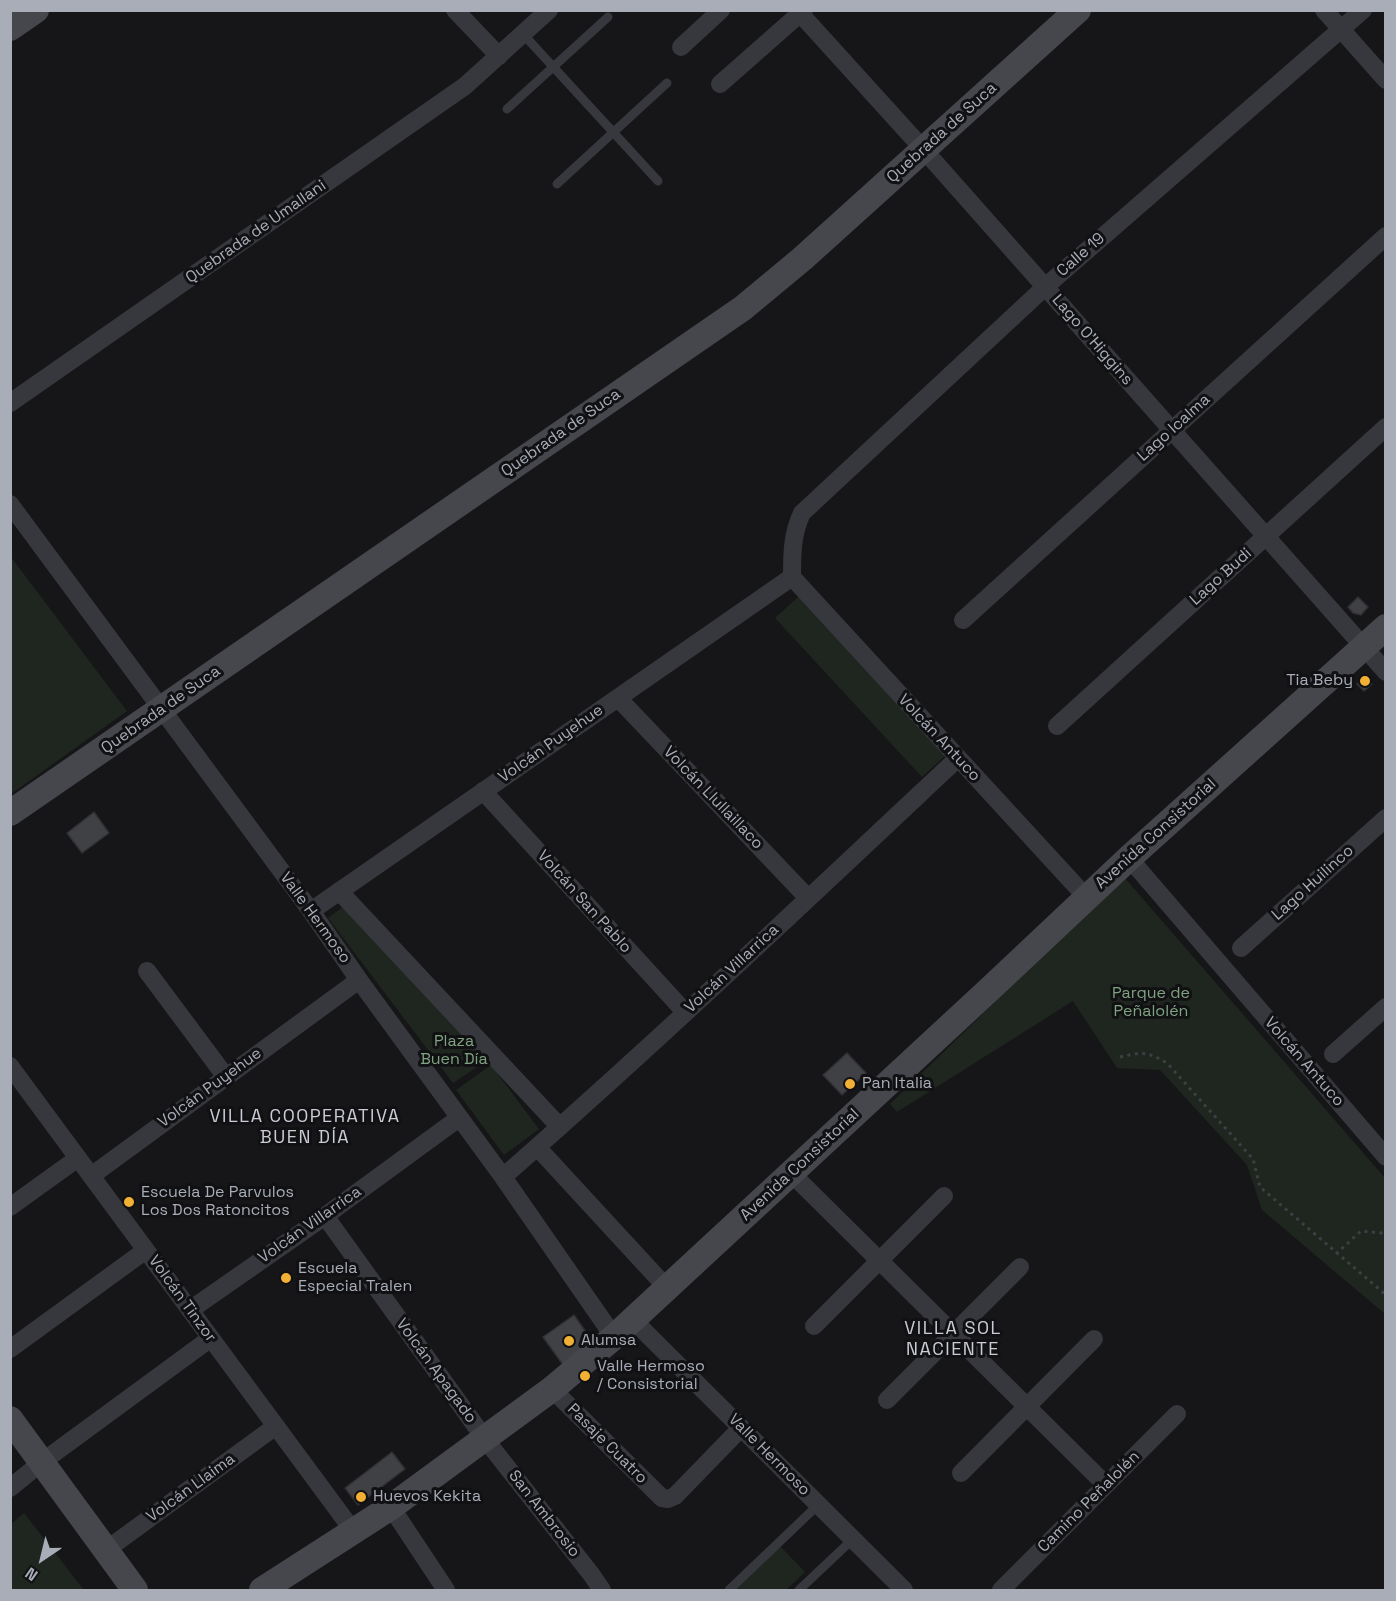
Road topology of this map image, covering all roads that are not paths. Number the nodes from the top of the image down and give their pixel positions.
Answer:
1 (36, 10) edge
2 (455, 10) edge
3 (549, 10) edge
4 (721, 10) edge
5 (1078, 10) edge
6 (1324, 10) edge
7 (1363, 10) edge
8 (800, 12) edge
9 (608, 17) dead end
10 (10, 28) edge
11 (1341, 30) junction
12 (523, 34) junction
13 (681, 47) dead end
14 (499, 56) junction
15 (554, 67) junction
16 (1386, 80) edge
17 (668, 83) dead end
18 (720, 84) dead end
19 (507, 109) dead end
20 (613, 132) junction
21 (924, 150) junction
22 (658, 181) dead end
23 (557, 184) dead end
24 (1386, 236) edge
25 (1045, 287) junction
26 (10, 404) edge
27 (1386, 427) edge
28 (1172, 430) junction
29 (10, 504) edge
30 (1266, 536) junction
31 (792, 577) junction
32 (963, 620) dead end
33 (1386, 627) edge
34 (1363, 647) junction
35 (1386, 672) edge
36 (618, 698) junction
37 (161, 710) junction
38 (1057, 726) dead end
39 (958, 758) junction
40 (483, 791) junction
41 (10, 813) edge
42 (1386, 818) edge
43 (1129, 858) junction
44 (339, 891) junction
45 (808, 898) junction
46 (1087, 898) junction
47 (310, 911) junction
48 (1241, 948) dead end
49 (147, 971) dead end
50 (359, 980) junction
51 (1386, 1007) edge
52 (685, 1012) junction
53 (1333, 1054) dead end
54 (13, 1074) edge
55 (226, 1077) junction
56 (459, 1118) junction
57 (560, 1127) junction
58 (537, 1147) junction
59 (1386, 1157) edge
60 (78, 1158) junction
61 (791, 1173) junction
62 (91, 1176) junction
63 (503, 1177) junction
64 (944, 1196) dead end
65 (10, 1207) edge
66 (325, 1215) junction
67 (146, 1250) junction
68 (879, 1261) junction
69 (1020, 1267) dead end
70 (667, 1288) junction
71 (190, 1310) junction
72 (814, 1326) dead end
73 (624, 1328) junction
74 (954, 1334) junction
75 (211, 1338) junction
76 (1094, 1339) dead end
77 (10, 1349) edge
78 (552, 1389) junction
79 (887, 1400) dead end
80 (1027, 1407) junction
81 (1177, 1414) dead end
82 (10, 1419) edge
83 (276, 1426) junction
84 (741, 1428) junction
85 (485, 1439) junction
86 (42, 1462) junction
87 (961, 1473) dead end
88 (1106, 1485) junction
89 (10, 1488) edge
90 (818, 1505) junction
91 (391, 1507) junction
92 (354, 1532) junction
93 (852, 1539) junction
94 (106, 1551) junction
95 (278, 1586) edge
96 (593, 1588) edge
97 (135, 1590) edge
98 (446, 1590) edge
99 (729, 1590) edge
100 (799, 1590) edge
101 (904, 1590) edge
102 (1001, 1590) edge

1 - 10 street
2 - 14 street
3 - 12 street, Quebrada de Umallani
4 - 13 street
5 - 21 street, Quebrada de Suca
6 - 11 street
7 - 11 street, Calle 19
8 - 18 street
8 - 21 street, Lago O'Higgins
9 - 15 lane
11 - 16 street
11 - 25 street, Calle 19
12 - 14 street, Quebrada de Umallani
12 - 15 lane
14 - 26 street, Quebrada de Umallani
15 - 19 lane
15 - 20 lane
17 - 20 lane
20 - 22 lane
20 - 23 lane
21 - 25 street, Lago O'Higgins
21 - 37 street, Quebrada de Suca
24 - 28 street, Lago Icalma
25 - 28 street, Lago O'Higgins
25 - 31 street, Calle 19
27 - 30 street, Lago Budi
28 - 30 street, Lago O'Higgins
28 - 32 street, Lago Icalma
29 - 37 street, Valle Hermoso
30 - 34 street, Lago O'Higgins
30 - 38 street, Lago Budi
31 - 36 street, Volcán Puyehue
31 - 39 street, Volcán Antuco
33 - 34 street, Avenida Consistorial
34 - 35 street, Lago O'Higgins
34 - 43 street, Avenida Consistorial
36 - 40 street, Volcán Puyehue
36 - 45 street, Volcán Llullaillaco
37 - 41 street, Quebrada de Suca
37 - 47 street, Valle Hermoso
39 - 45 street, Volcán Villarrica
39 - 46 street, Volcán Antuco
40 - 44 street, Volcán Puyehue
40 - 52 street, Volcán San Pablo
42 - 48 street, Lago Huilinco
43 - 46 street, Avenida Consistorial
43 - 59 street, Volcán Antuco
44 - 47 street, Volcán Puyehue
44 - 57 street
45 - 52 street, Volcán Villarrica
46 - 61 street, Avenida Consistorial
47 - 50 street, Valle Hermoso
49 - 55 street
50 - 55 street, Volcán Puyehue
50 - 56 street, Valle Hermoso
51 - 53 street
52 - 57 street, Volcán Villarrica
54 - 60 street, Volcán Tinzor
55 - 62 street, Volcán Puyehue
56 - 63 street, Valle Hermoso
56 - 66 street, Volcán Villarrica
57 - 58 street, Volcán Villarrica
58 - 63 street, Volcán Villarrica
58 - 70 street
60 - 62 street, Volcán Tinzor
60 - 65 street
61 - 68 street
61 - 70 street, Avenida Consistorial
62 - 67 street, Volcán Tinzor
63 - 73 street, Valle Hermoso
64 - 68 street
66 - 71 street, Volcán Villarrica
66 - 85 street, Volcán Apagado
67 - 71 street, Volcán Tinzor
67 - 77 street
68 - 72 street
68 - 74 street
69 - 74 street
70 - 73 street, Avenida Consistorial
71 - 75 street, Volcán Tinzor
73 - 78 street, Avenida Consistorial
73 - 84 street, Valle Hermoso
74 - 79 street
74 - 80 street
75 - 83 street, Volcán Tinzor
75 - 86 street
76 - 80 street
78 - 84 street, Pasaje Cuatro
78 - 85 street, Avenida Consistorial
80 - 87 street
80 - 88 street
81 - 88 street, Camino Peñalolén
82 - 86 street
83 - 92 street, Volcán Tinzor
83 - 94 street, Volcán Llaima
84 - 90 street, Valle Hermoso
85 - 91 street, Avenida Consistorial
85 - 96 street, San Ambrosio
86 - 89 street
86 - 94 street
88 - 102 street, Camino Peñalolén
90 - 93 street, Valle Hermoso
90 - 99 lane
91 - 92 street, Avenida Consistorial
91 - 98 street
92 - 95 street, Avenida Consistorial
93 - 100 lane
93 - 101 street, Valle Hermoso
94 - 97 street

